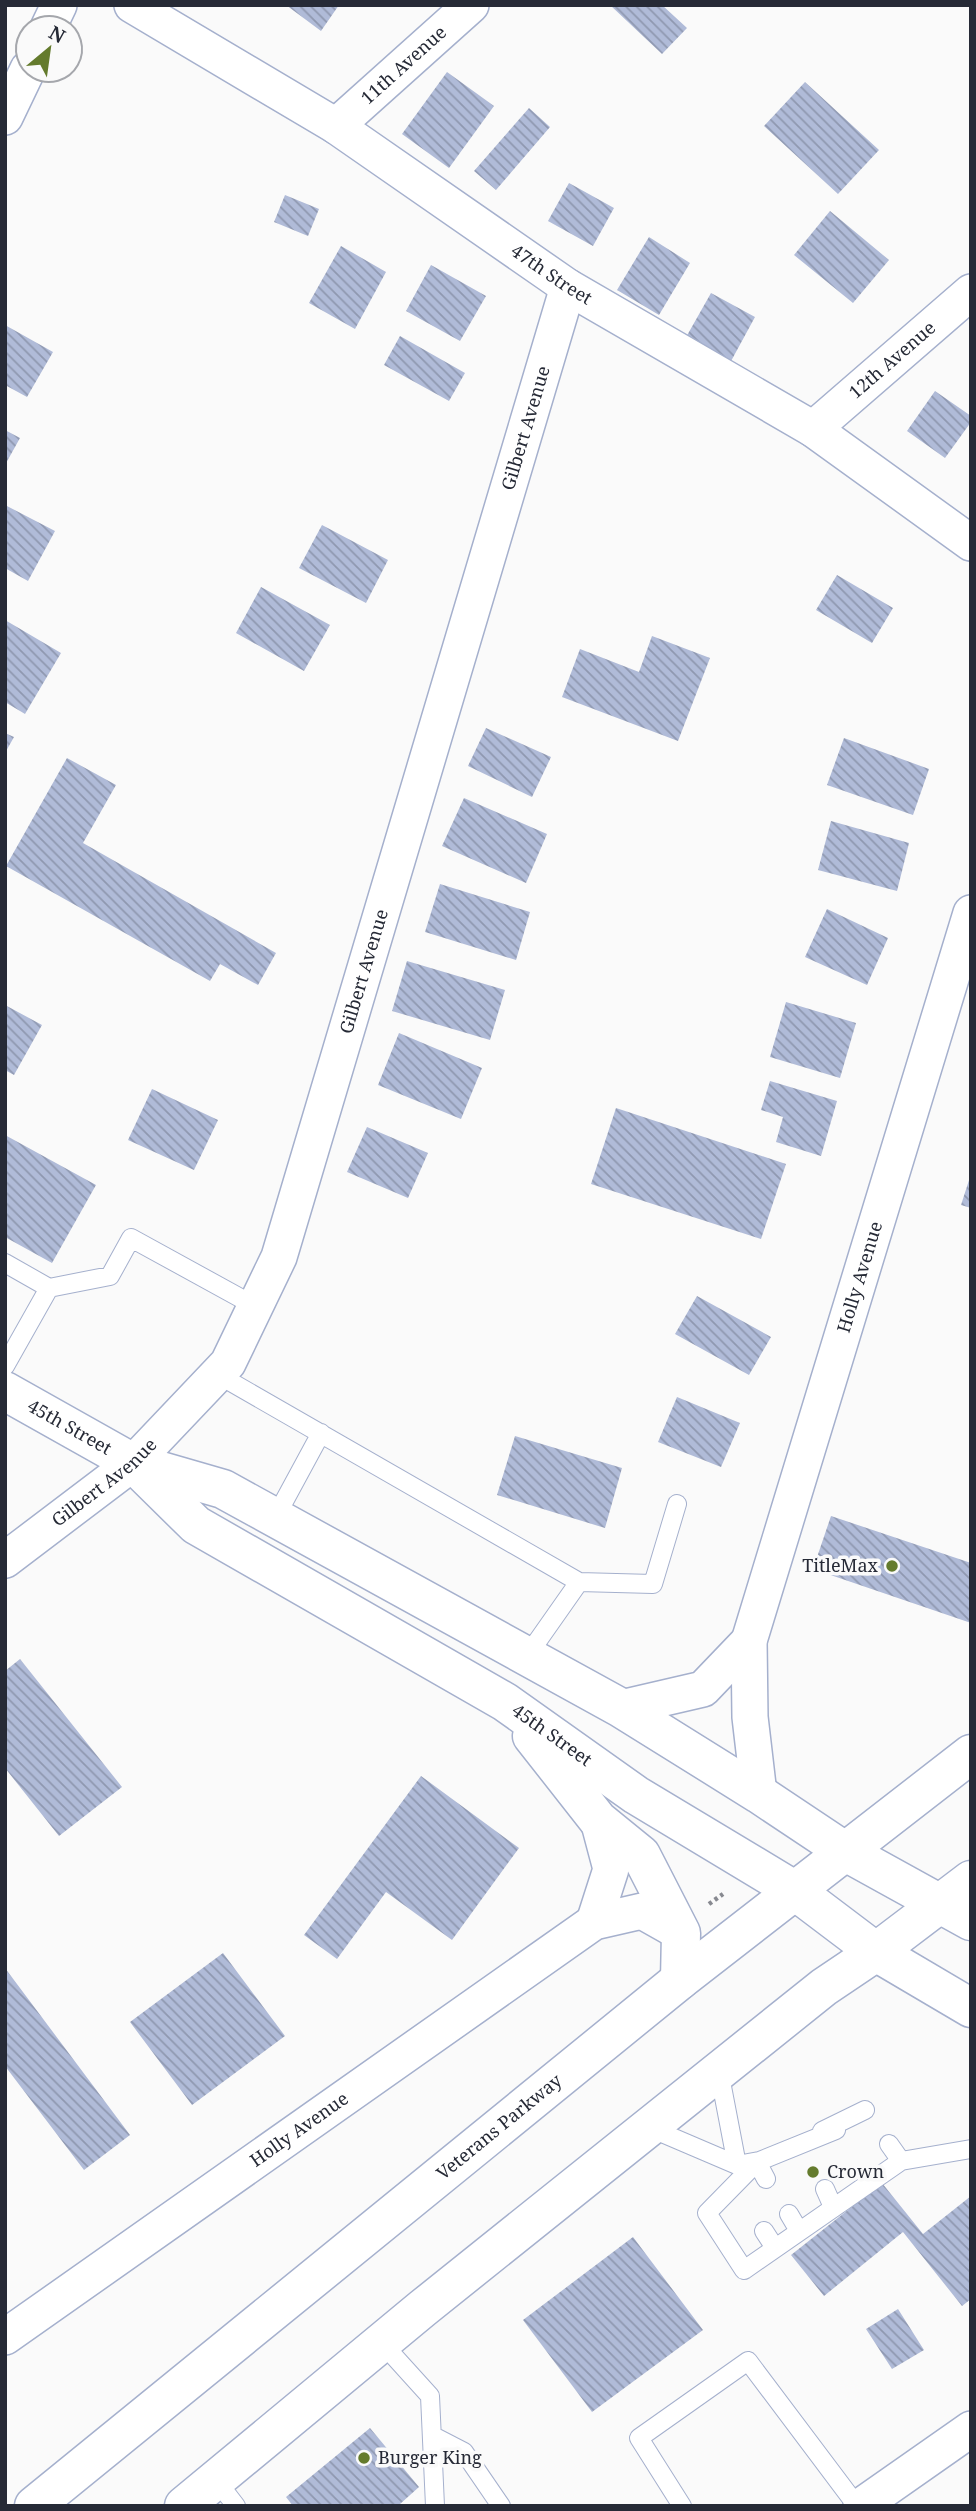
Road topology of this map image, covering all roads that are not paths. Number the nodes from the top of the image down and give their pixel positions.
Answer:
1 (132, 5) edge
2 (471, 5) edge
3 (21, 84) edge
4 (5, 117) edge
5 (336, 126) junction
6 (568, 287) junction
7 (971, 292) edge
8 (813, 429) junction
9 (971, 543) edge
10 (971, 913) edge
11 (5, 1263) edge
12 (49, 1288) junction
13 (255, 1306) junction
14 (5, 1366) edge
15 (217, 1374) junction
16 (5, 1391) edge
17 (321, 1433) junction
18 (132, 1462) junction
19 (677, 1504) dead end
20 (275, 1518) junction
21 (5, 1560) edge
22 (579, 1582) junction
23 (749, 1641) junction
24 (527, 1656) junction
25 (505, 1702) junction
26 (621, 1708) junction
27 (971, 1754) edge
28 (759, 1794) junction
29 (598, 1819) junction
30 (846, 1852) junction
31 (971, 1880) edge
32 (794, 1890) junction
33 (955, 1913) edge
34 (594, 1922) junction
35 (681, 1933) junction
36 (876, 1952) junction
37 (680, 1980) junction
38 (971, 2008) edge
39 (719, 2071) junction
40 (865, 2110) dead end
41 (649, 2127) junction
42 (836, 2130) dead end
43 (890, 2144) dead end
44 (971, 2149) edge
45 (800, 2155) dead end
46 (901, 2161) junction
47 (757, 2162) junction
48 (737, 2165) junction
49 (859, 2165) dead end
50 (766, 2179) dead end
51 (869, 2182) junction
52 (825, 2189) dead end
53 (741, 2196) dead end
54 (833, 2207) junction
55 (789, 2214) dead end
56 (765, 2231) dead end
57 (799, 2231) junction
58 (775, 2248) junction
59 (5, 2337) edge
60 (382, 2343) junction
61 (971, 2429) edge
62 (433, 2436) junction
63 (226, 2493) edge
64 (34, 2506) edge
65 (184, 2506) edge
66 (435, 2506) edge
67 (500, 2506) edge
68 (682, 2506) edge
69 (859, 2506) edge

1 - 5 street, 47th Street
2 - 5 street, 11th Avenue
3 - 4 street
5 - 6 street, 47th Street
6 - 8 street, 47th Street
6 - 13 street, Gilbert Avenue
7 - 8 street, 12th Avenue
8 - 9 street, 47th Street
10 - 23 street, Holly Avenue
11 - 12 lane
12 - 13 lane
12 - 14 lane
13 - 15 street, Gilbert Avenue
15 - 17 lane
15 - 18 street, Gilbert Avenue
16 - 18 main road, 45th Street
17 - 20 lane
17 - 22 lane
18 - 20 main road, 45th Street
18 - 21 street, Gilbert Avenue
18 - 25 main road, 45th Street
19 - 22 lane
20 - 24 main road, 45th Street
22 - 24 lane
23 - 26 street, Holly Avenue
23 - 28 street, Holly Avenue
24 - 26 main road, 45th Street
25 - 29 main road
25 - 32 main road, 45th Street
26 - 28 main road, 45th Street
27 - 30 main road, Veterans Parkway
28 - 30 main road, 45th Street
29 - 34 street
29 - 35 main road
30 - 32 main road, Veterans Parkway
30 - 33 main road, 45th Street
31 - 33 main road
32 - 36 main road, 45th Street
32 - 37 main road, Veterans Parkway
33 - 36 main road
34 - 35 street, Holly Avenue
34 - 59 street, Holly Avenue
35 - 37 main road
36 - 38 main road, 45th Street
36 - 39 main road
37 - 64 main road, Veterans Parkway
39 - 41 main road
39 - 48 lane
40 - 47 lane
41 - 48 lane
41 - 60 main road
42 - 47 lane
43 - 46 lane
44 - 46 lane
45 - 47 lane
46 - 51 lane
47 - 48 lane
47 - 50 lane
47 - 53 lane
47 - 58 lane
49 - 51 lane
51 - 54 lane
52 - 54 lane
54 - 57 lane
55 - 57 lane
56 - 58 lane
57 - 58 lane
60 - 62 lane
60 - 63 main road
61 - 69 street
62 - 66 lane
62 - 67 lane
63 - 65 main road
68 - 69 lane

